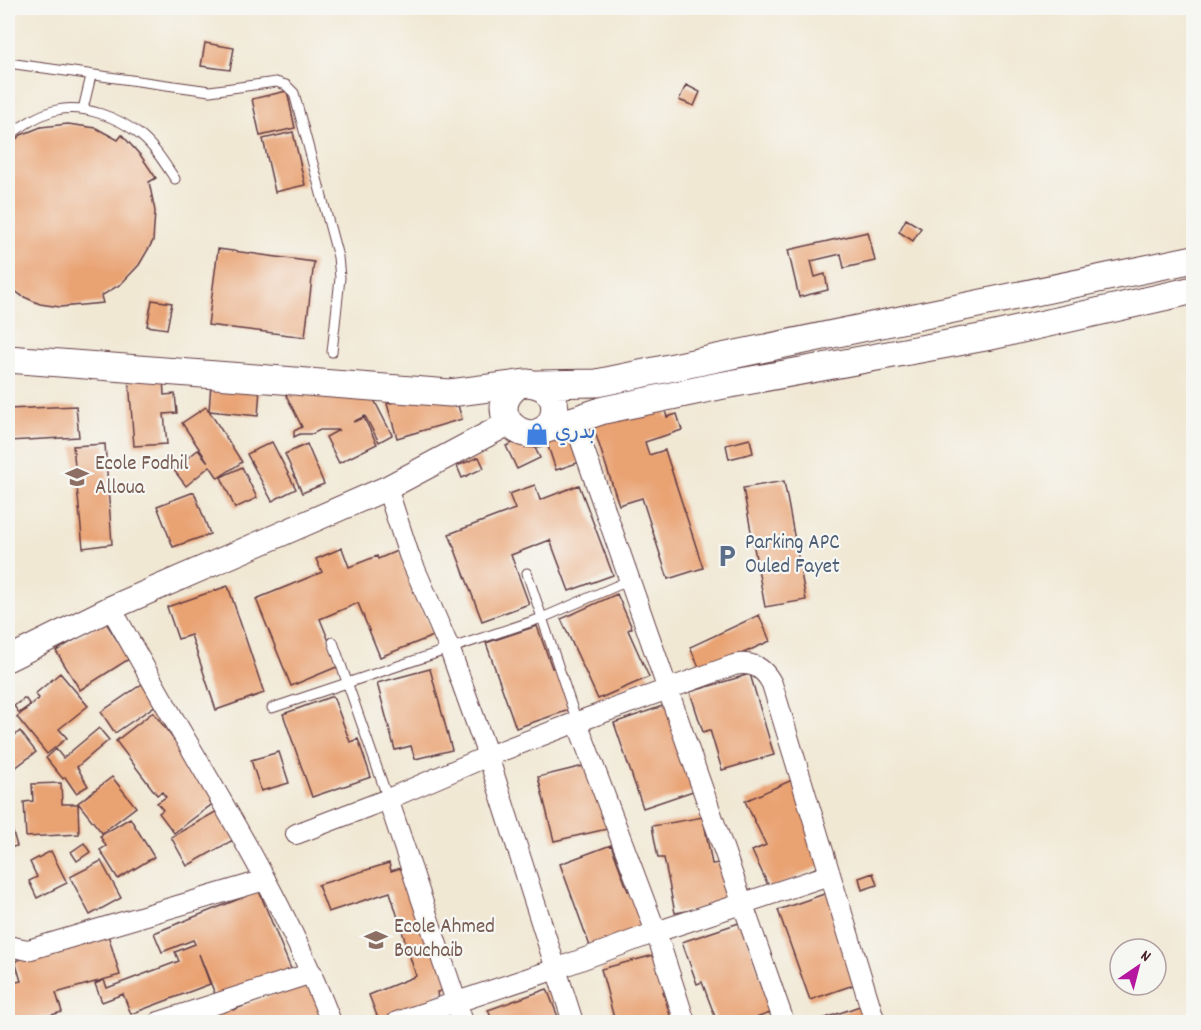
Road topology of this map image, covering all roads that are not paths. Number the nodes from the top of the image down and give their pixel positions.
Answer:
1 (8, 63) edge
2 (91, 76) junction
3 (83, 109) junction
4 (8, 136) edge
5 (175, 179) dead end
6 (1194, 259) edge
7 (1194, 290) edge
8 (332, 352) dead end
9 (8, 359) edge
10 (528, 384) junction
11 (450, 393) junction
12 (507, 421) junction
13 (574, 421) junction
14 (541, 431) junction
15 (387, 488) junction
16 (527, 573) dead end
17 (630, 580) junction
18 (111, 608) junction
19 (542, 618) junction
20 (333, 642) dead end
21 (450, 650) junction
22 (8, 659) edge
23 (347, 684) junction
24 (668, 688) junction
25 (272, 708) dead end
26 (577, 722) junction
27 (488, 756) junction
28 (388, 800) junction
29 (296, 834) dead end
30 (829, 875) junction
31 (265, 880) junction
32 (743, 904) junction
33 (656, 932) junction
34 (8, 946) edge
35 (556, 969) junction
36 (312, 973) junction
37 (456, 1004) junction
38 (779, 1021) edge
39 (159, 1023) edge
40 (331, 1023) edge
41 (397, 1023) edge
42 (463, 1023) edge
43 (573, 1023) edge
44 (685, 1023) edge
45 (875, 1023) edge

1 - 2 lane
2 - 3 lane
2 - 8 lane
3 - 4 lane
3 - 5 lane
6 - 10 main road
7 - 13 main road
9 - 11 main road
10 - 11 main road
10 - 12 main road
10 - 14 main road
11 - 12 main road
12 - 14 main road
12 - 15 street
13 - 14 main road
13 - 17 street
15 - 18 street
15 - 21 street
16 - 19 lane
17 - 19 lane
17 - 24 street
18 - 22 street
18 - 31 street
19 - 21 lane
19 - 26 lane
20 - 23 lane
21 - 23 lane
21 - 27 street
23 - 25 lane
23 - 28 lane
24 - 26 street
24 - 30 street
24 - 32 street
26 - 27 street
26 - 33 street
27 - 28 street
27 - 35 street
28 - 29 street
28 - 37 street
30 - 32 street
30 - 45 street
31 - 34 street
31 - 36 street
32 - 33 street
32 - 38 street
33 - 35 street
33 - 44 street
35 - 37 street
35 - 43 street
36 - 39 street
36 - 40 street
37 - 41 street
37 - 42 street

